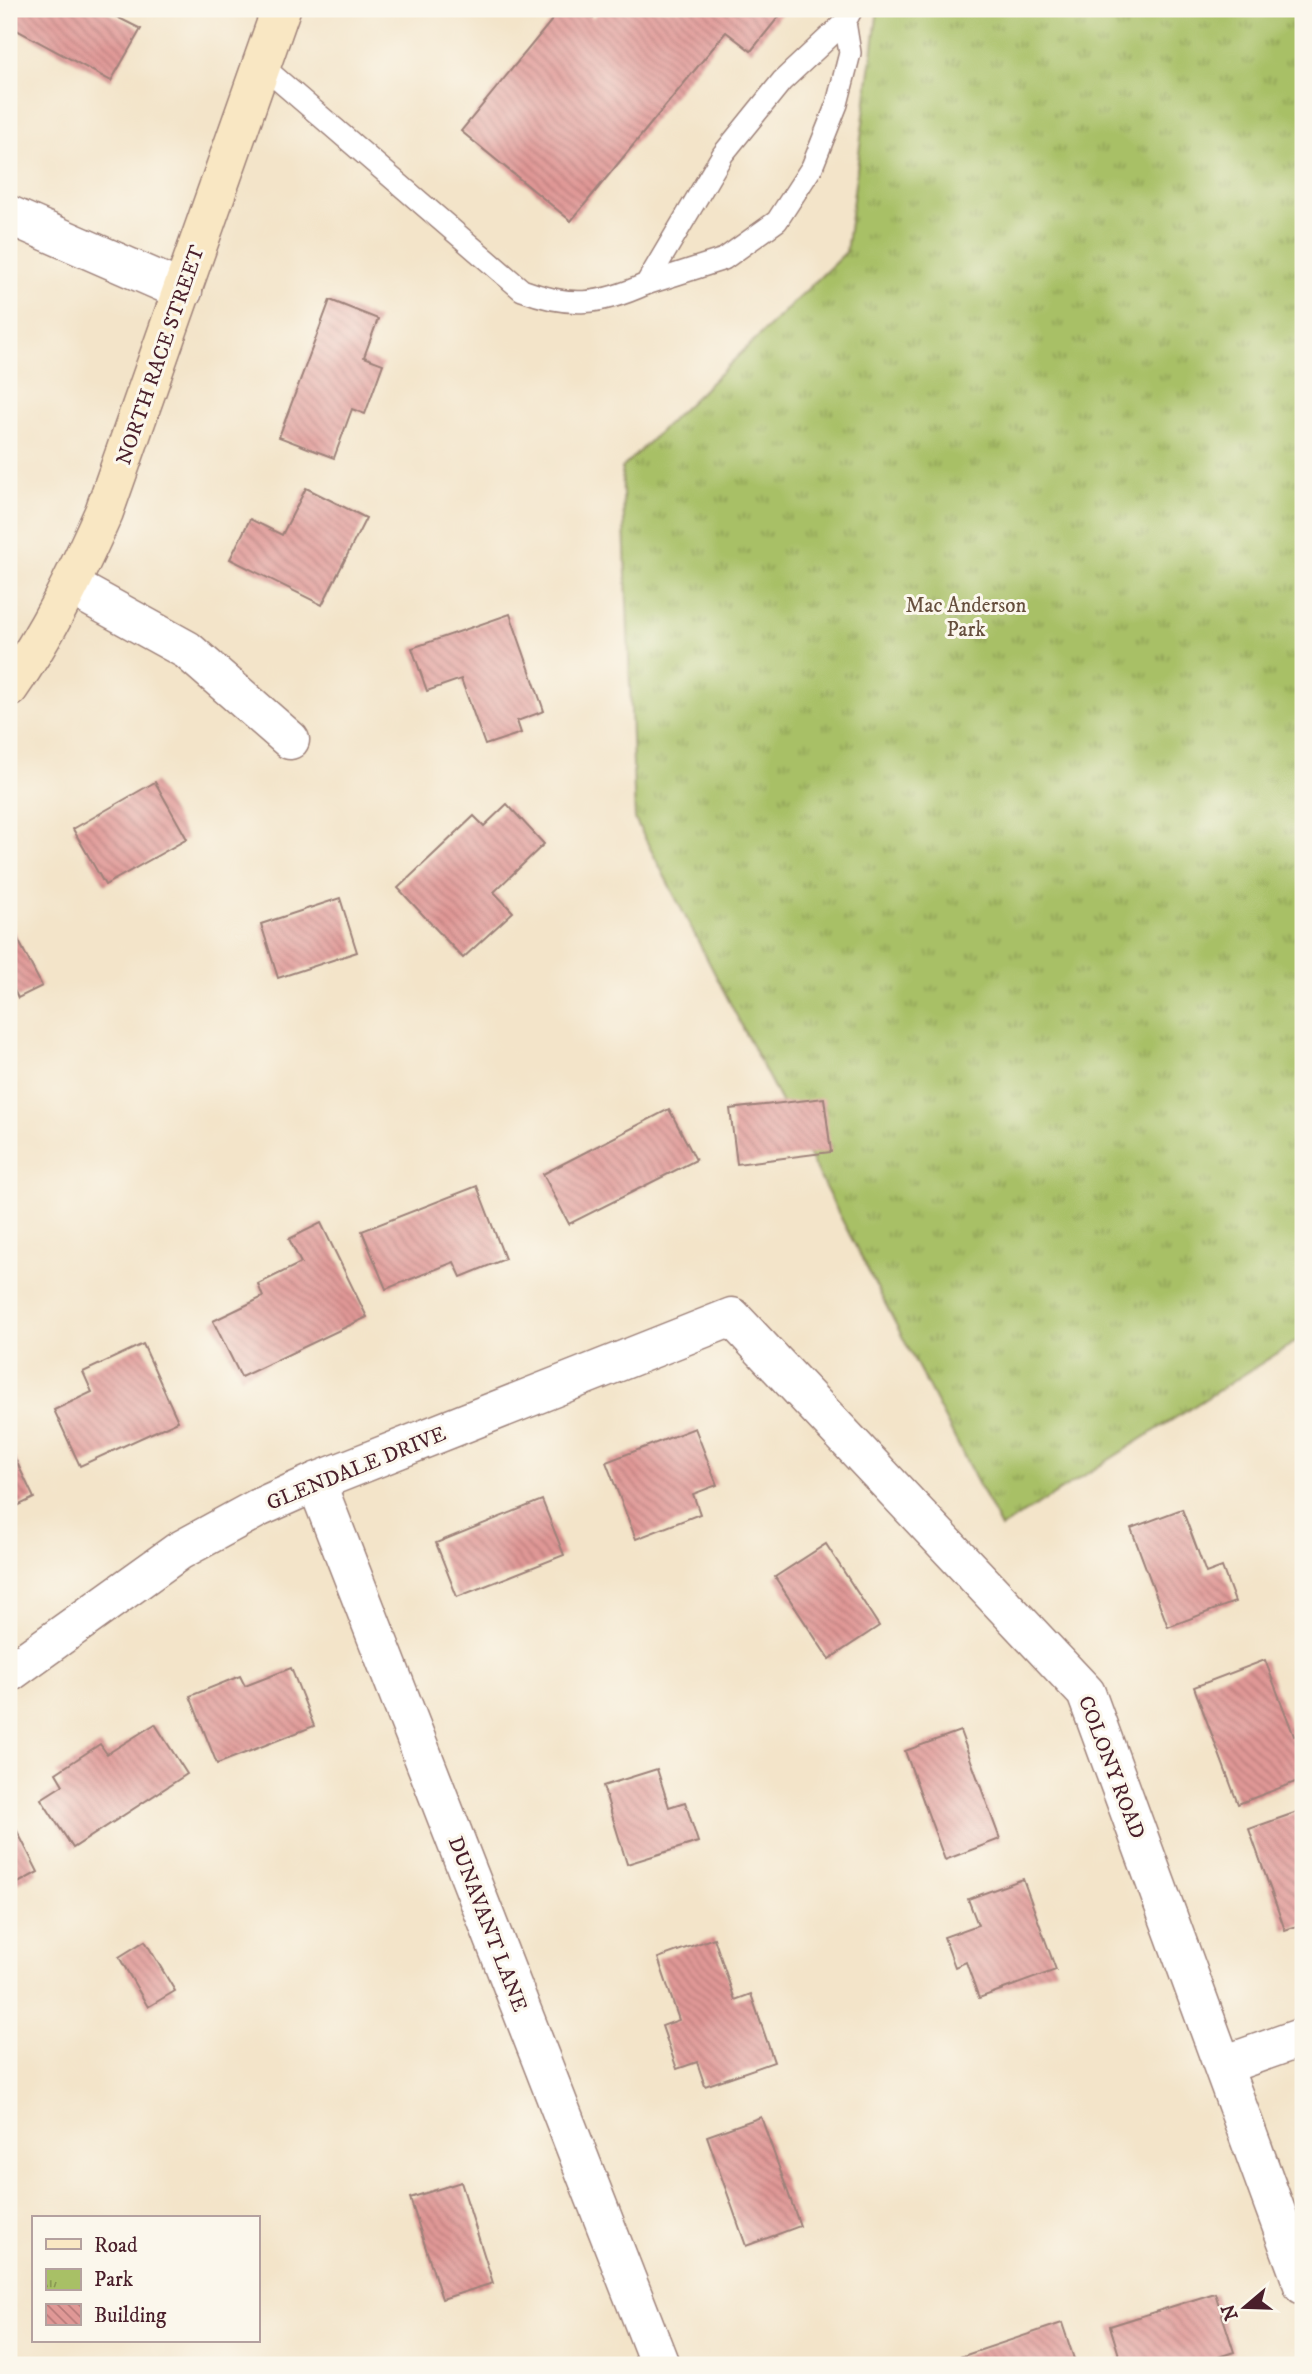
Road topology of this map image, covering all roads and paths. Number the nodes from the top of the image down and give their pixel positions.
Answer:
1 (281, 9) edge
2 (848, 15) edge
3 (260, 64) junction
4 (9, 215) edge
5 (646, 284) junction
6 (183, 291) junction
7 (71, 586) junction
8 (9, 688) edge
9 (290, 740) dead end
10 (732, 1317) joint
11 (316, 1482) junction
12 (9, 1672) edge
13 (1303, 2037) edge
14 (1224, 2065) junction
15 (1303, 2285) edge
16 (660, 2365) edge

1 - 3 street, NORTH RACE STREET
2 - 5 lane
2 - 5 lane
3 - 5 lane
3 - 6 street, NORTH RACE STREET
4 - 6 street
6 - 7 street, NORTH RACE STREET
7 - 8 street, NORTH RACE STREET
7 - 9 street
10 - 11 street, GLENDALE DRIVE
10 - 14 street, COLONY ROAD
11 - 12 street, GLENDALE DRIVE
11 - 16 street, DUNAVANT LANE
13 - 14 street
14 - 15 street, COLONY ROAD

